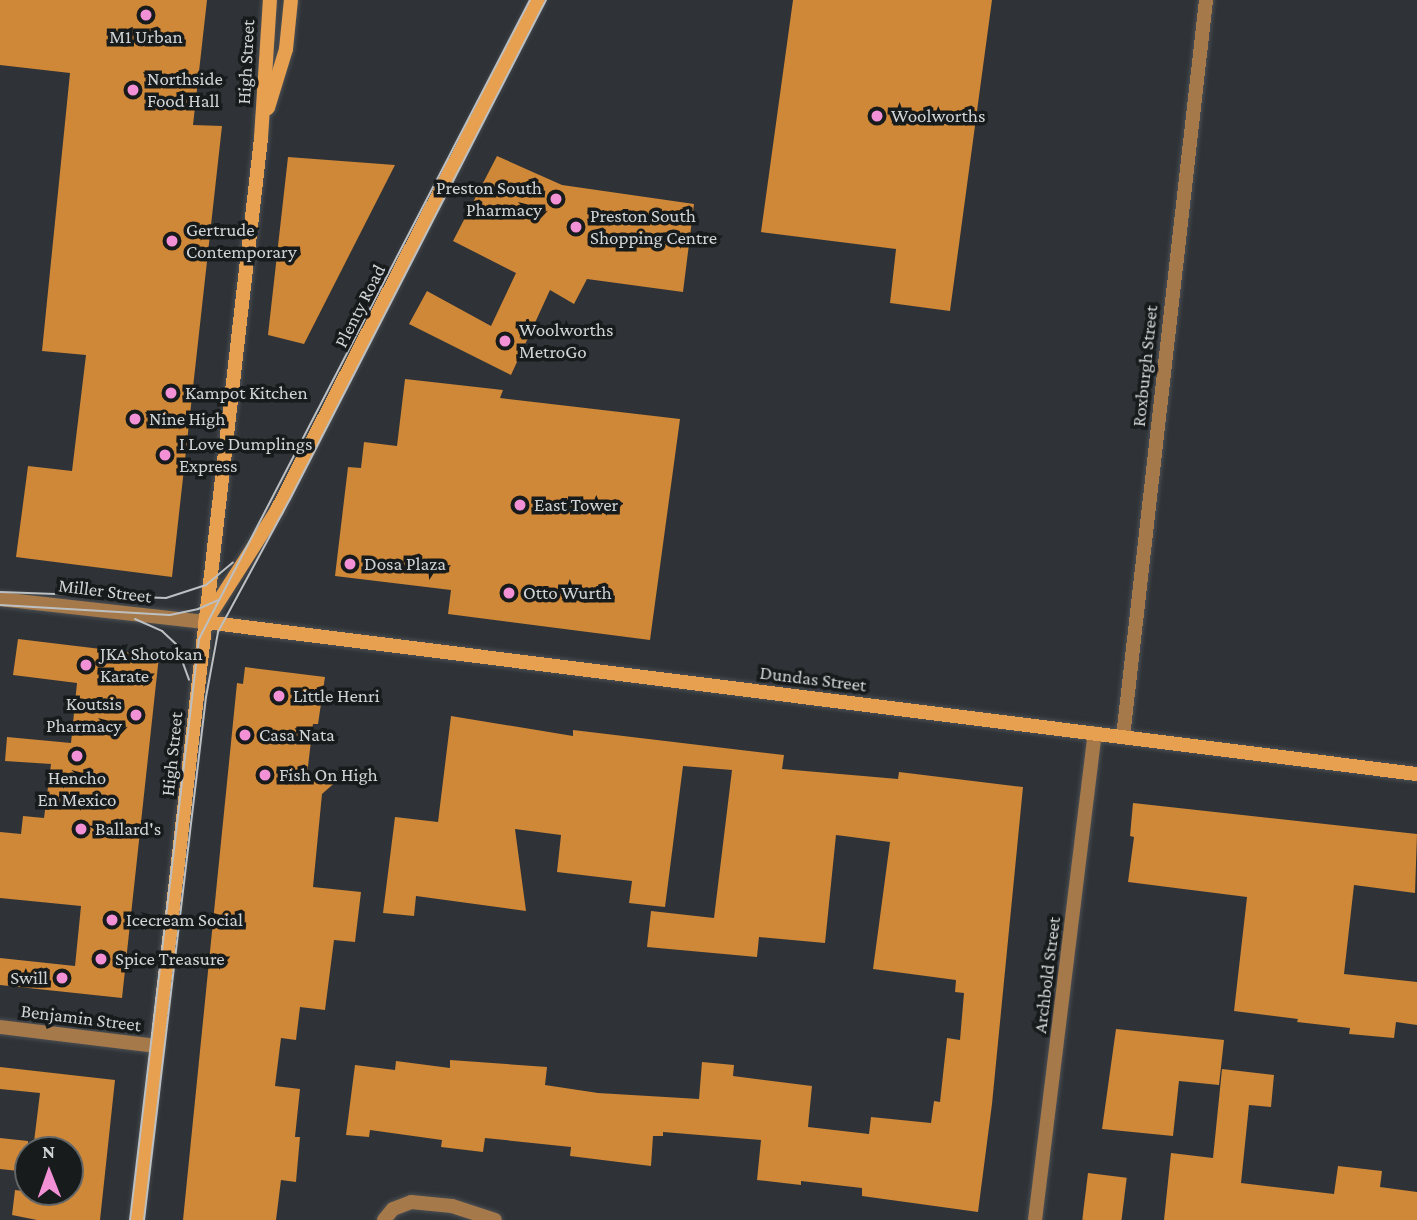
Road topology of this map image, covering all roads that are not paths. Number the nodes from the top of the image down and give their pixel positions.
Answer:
1 (270, 0) edge
2 (292, 0) edge
3 (538, 0) edge
4 (1206, 0) edge
5 (262, 126) junction
6 (0, 598) edge
7 (205, 622) junction
8 (1096, 734) junction
9 (1123, 737) junction
10 (1417, 774) edge
11 (0, 1027) edge
12 (158, 1046) junction
13 (137, 1220) edge
14 (384, 1220) edge
15 (495, 1220) edge
16 (1035, 1220) edge

1 - 5 main road, High Street
2 - 5 main road, High Street
3 - 7 main road, Plenty Road
4 - 9 street, Roxburgh Street
5 - 7 main road, High Street
6 - 7 street, Miller Street
7 - 8 main road, Dundas Street
7 - 12 main road, High Street
8 - 9 main road, Dundas Street
8 - 16 street, Archbold Street
9 - 10 main road, Dundas Street
11 - 12 street, Benjamin Street
12 - 13 main road, High Street
14 - 15 street

